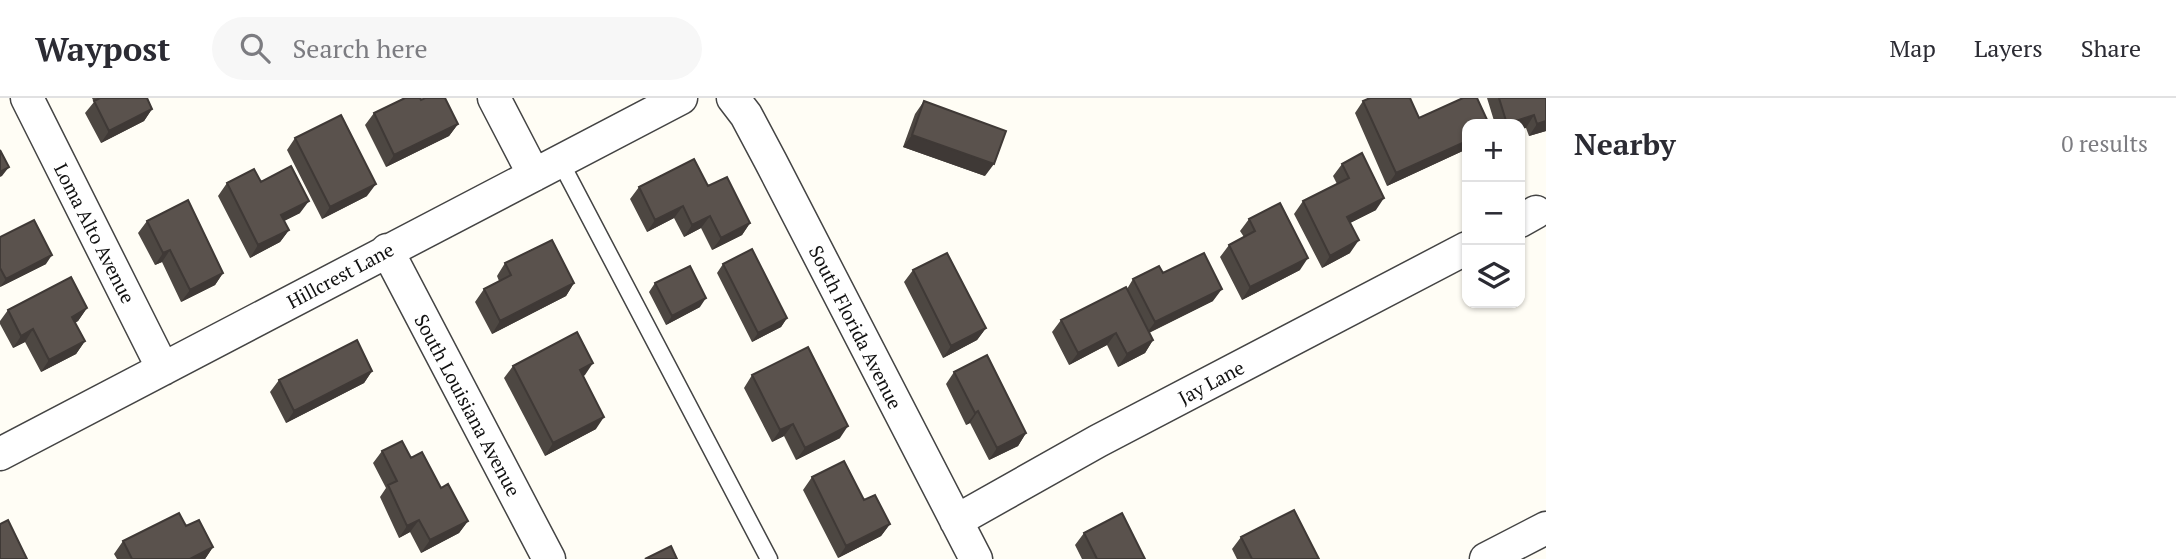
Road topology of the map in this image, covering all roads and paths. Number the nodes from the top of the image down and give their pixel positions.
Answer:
1 (27, 98) edge
2 (494, 98) edge
3 (681, 98) edge
4 (733, 98) edge
5 (547, 168) junction
6 (387, 250) junction
7 (1462, 251) edge
8 (163, 369) junction
9 (0, 454) edge
10 (956, 521) junction
11 (1546, 528) edge
12 (549, 559) edge
13 (769, 559) edge
14 (976, 559) edge
15 (1486, 559) edge

1 - 8 street, Loma Alto Avenue
2 - 5 street
3 - 5 street, Hillcrest Lane
4 - 10 street, South Florida Avenue
5 - 6 street, Hillcrest Lane
5 - 13 lane
6 - 8 street, Hillcrest Lane
6 - 12 street, South Louisiana Avenue
7 - 10 street, Jay Lane
8 - 9 street, Hillcrest Lane
10 - 14 street, South Florida Avenue
11 - 15 street

